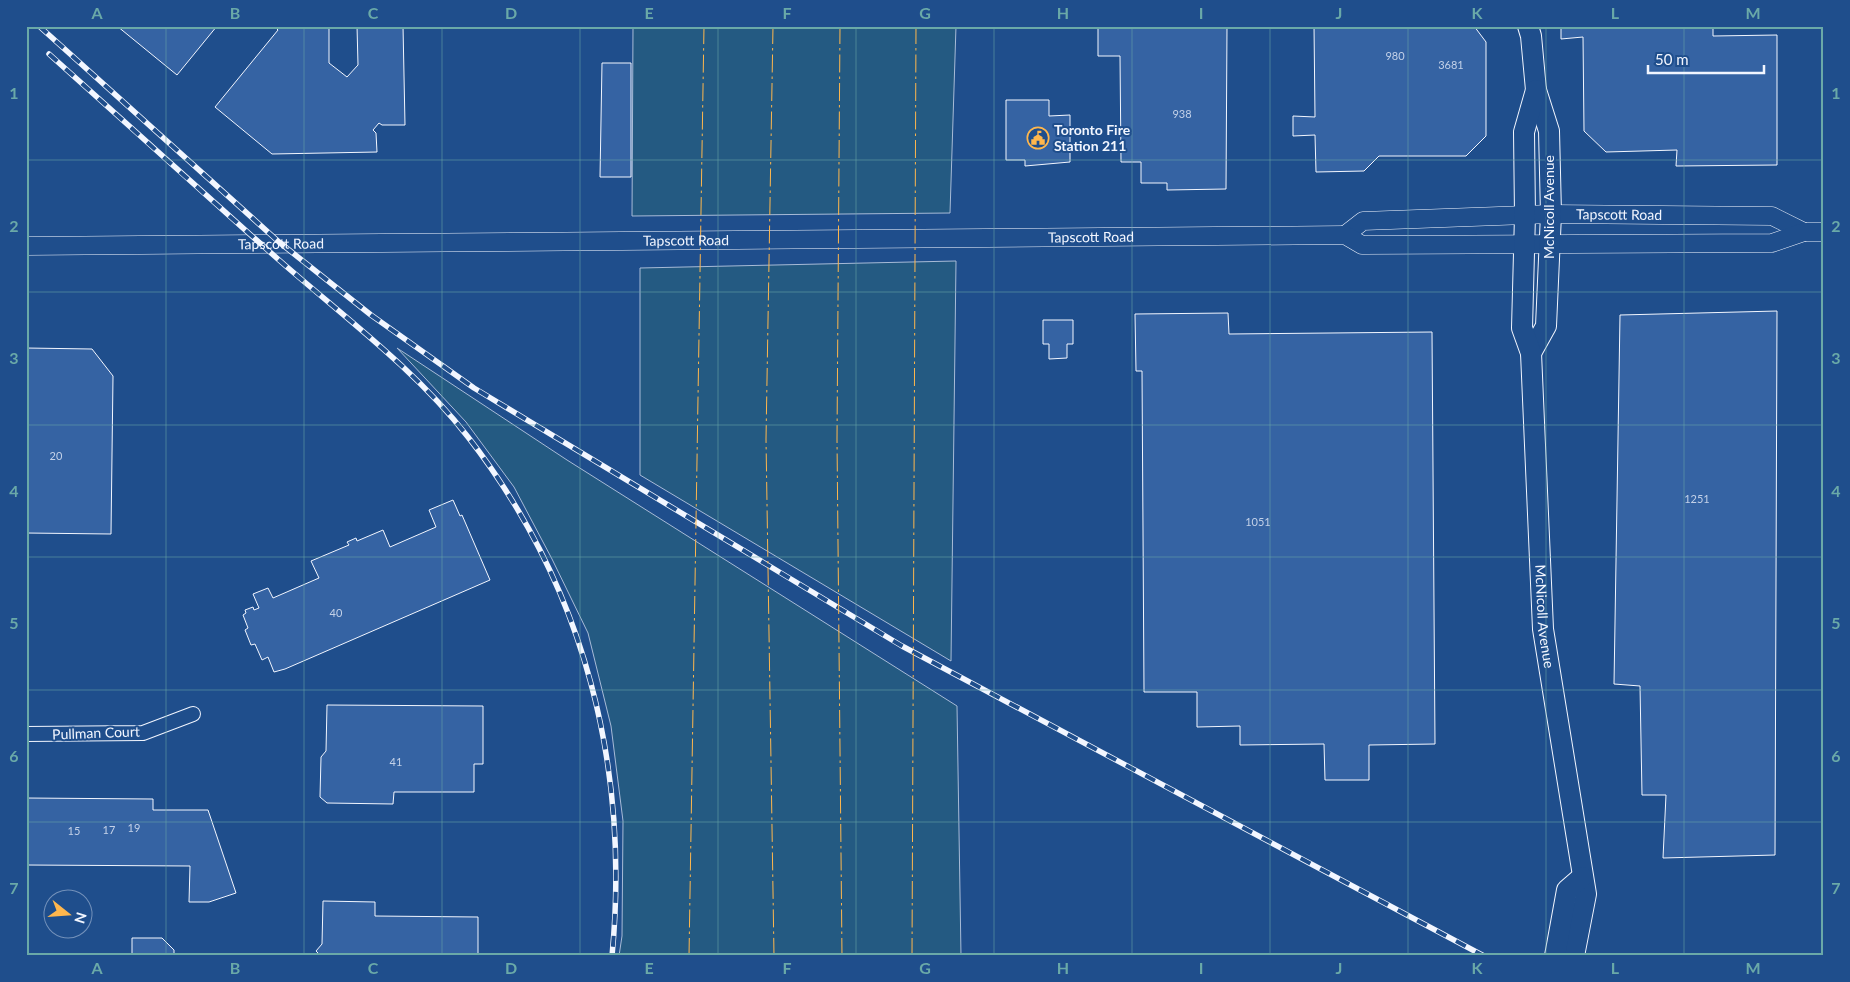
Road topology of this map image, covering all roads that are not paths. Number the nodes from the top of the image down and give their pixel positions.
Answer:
1 (1528, 26) edge
2 (1536, 90) junction
3 (1551, 214) junction
4 (1525, 215) junction
5 (1804, 232) junction
6 (1824, 232) edge
7 (1345, 235) junction
8 (1525, 244) junction
9 (1551, 244) junction
10 (26, 246) edge
11 (1531, 353) junction
12 (194, 714) dead end
13 (26, 734) edge
14 (1582, 877) junction
15 (1555, 956) edge
16 (1574, 956) edge

1 - 2 main road, McNicoll Avenue
2 - 3 main road, McNicoll Avenue
2 - 4 main road, McNicoll Avenue
3 - 4 street, Tapscott Road
3 - 5 street, Tapscott Road
3 - 9 main road, McNicoll Avenue
4 - 7 street, Tapscott Road
4 - 8 main road, McNicoll Avenue
5 - 6 street, Tapscott Road
5 - 9 street, Tapscott Road
7 - 8 street, Tapscott Road
7 - 10 street, Tapscott Road
8 - 9 street, Tapscott Road
8 - 11 main road, McNicoll Avenue
9 - 11 main road, McNicoll Avenue
11 - 14 main road, McNicoll Avenue
12 - 13 street, Pullman Court
14 - 15 main road
14 - 16 main road, McNicoll Avenue

